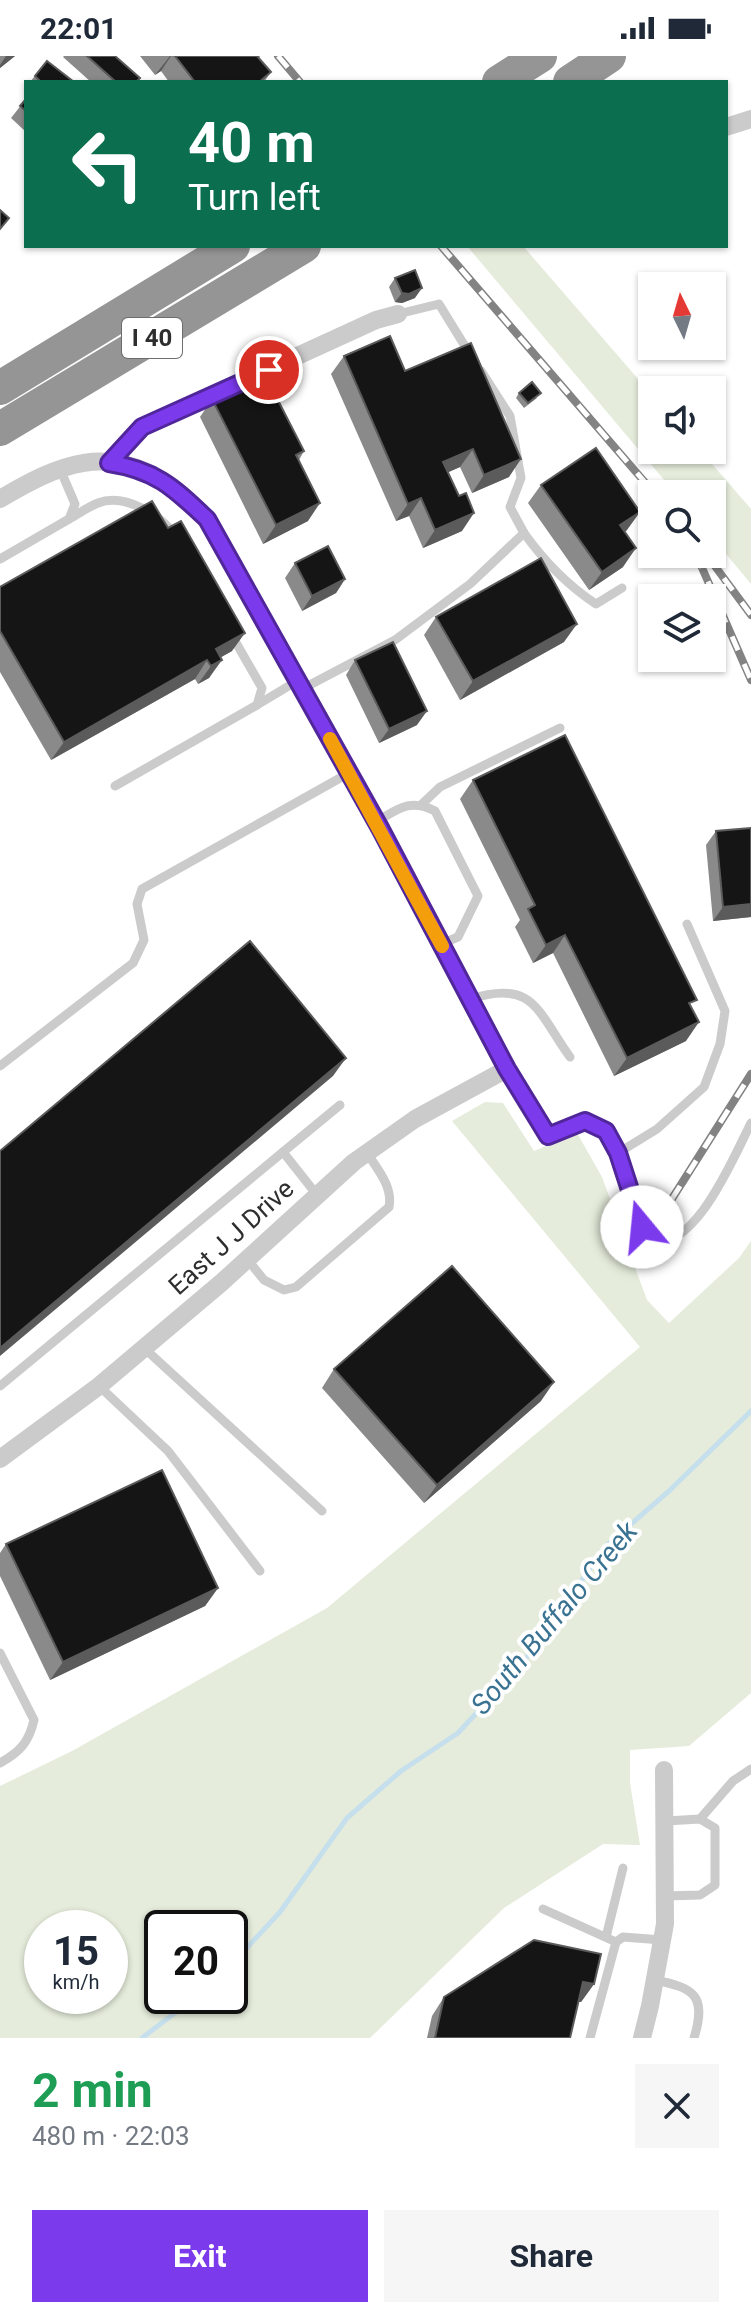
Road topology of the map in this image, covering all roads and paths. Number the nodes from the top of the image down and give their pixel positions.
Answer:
1 (540, 56) edge
2 (609, 56) edge
3 (502, 80) edge
4 (573, 80) edge
5 (751, 119) edge
6 (728, 126) edge
7 (230, 248) edge
8 (301, 248) edge
9 (398, 314) joint
10 (0, 388) edge
11 (0, 429) edge
12 (109, 463) junction
13 (60, 469) junction
14 (0, 499) edge
15 (69, 519) junction
16 (524, 533) junction
17 (179, 541) edge
18 (0, 559) edge
19 (622, 588) dead end
20 (224, 622) edge
21 (300, 685) junction
22 (257, 705) junction
23 (560, 728) dead end
24 (349, 773) junction
25 (115, 786) dead end
26 (422, 804) junction
27 (376, 822) junction
28 (687, 924) dead end
29 (441, 944) junction
30 (470, 999) junction
31 (570, 1057) dead end
32 (0, 1066) edge
33 (507, 1069) junction
34 (340, 1105) dead end
35 (751, 1123) edge
36 (548, 1136) joint
37 (283, 1152) junction
38 (367, 1153) junction
39 (618, 1153) junction
40 (317, 1195) junction
41 (247, 1259) junction
42 (144, 1348) junction
43 (0, 1386) edge
44 (99, 1386) junction
45 (0, 1459) edge
46 (322, 1511) dead end
47 (260, 1571) dead end
48 (0, 1653) edge
49 (0, 1763) edge
50 (751, 1769) edge
51 (664, 1770) dead end
52 (700, 1819) junction
53 (666, 1821) junction
54 (623, 1868) dead end
55 (665, 1896) junction
56 (543, 1909) dead end
57 (662, 1940) junction
58 (611, 1943) junction
59 (655, 1980) junction
60 (590, 2038) edge
61 (642, 2038) edge
62 (694, 2038) edge

1 - 3 highway
2 - 4 highway
5 - 6 street
7 - 10 highway, I 40
8 - 11 highway, I 40
9 - 12 street
9 - 16 lane
12 - 13 street
12 - 21 street
13 - 14 street
13 - 15 lane
15 - 17 lane
15 - 18 lane
16 - 19 lane
16 - 21 lane
20 - 22 lane
21 - 22 lane
21 - 24 street
22 - 25 lane
23 - 26 lane
24 - 27 street
24 - 32 lane
26 - 27 lane
26 - 29 lane
27 - 29 street
28 - 39 lane
29 - 30 street
30 - 31 lane
30 - 33 street
33 - 36 street
33 - 38 street, East J J Drive
34 - 37 lane
35 - 39 lane
36 - 39 lane
37 - 40 lane
37 - 43 lane
38 - 40 street, East J J Drive
38 - 41 lane
40 - 41 street, East J J Drive
41 - 42 street, East J J Drive
42 - 44 street, East J J Drive
42 - 46 lane
44 - 45 street, East J J Drive
44 - 47 lane
48 - 49 lane
50 - 52 lane
51 - 53 street
52 - 53 lane
52 - 55 lane
53 - 55 street
54 - 58 lane
55 - 57 street
56 - 58 lane
57 - 58 lane
57 - 59 street
58 - 60 lane
59 - 61 street
59 - 62 lane

